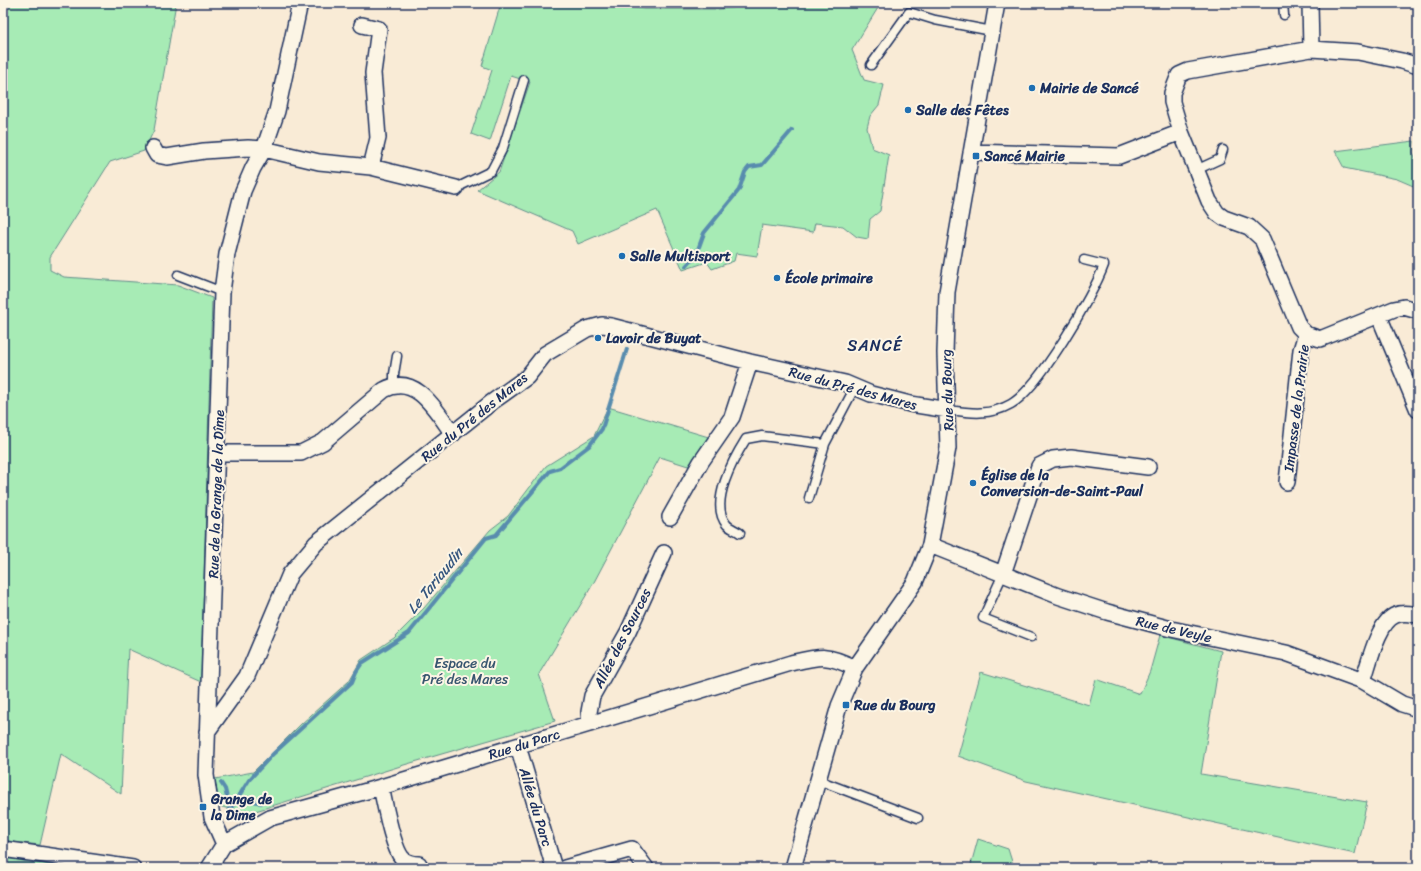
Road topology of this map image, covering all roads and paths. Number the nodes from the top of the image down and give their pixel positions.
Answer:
1 (300, 3) edge
2 (998, 3) edge
3 (1283, 3) edge
4 (1310, 3) edge
5 (1284, 15) dead end
6 (362, 25) dead end
7 (992, 31) junction
8 (1311, 49) junction
9 (871, 65) dead end
10 (1418, 66) edge
11 (524, 80) dead end
12 (1181, 132) junction
13 (153, 148) dead end
14 (264, 149) junction
15 (1223, 150) dead end
16 (971, 152) junction
17 (371, 167) junction
18 (1196, 170) junction
19 (456, 188) joint
20 (1084, 260) dead end
21 (178, 275) dead end
22 (222, 292) junction
23 (1418, 311) edge
24 (1379, 316) junction
25 (1306, 334) junction
26 (397, 356) dead end
27 (750, 362) junction
28 (394, 384) junction
29 (855, 387) junction
30 (948, 410) junction
31 (1418, 410) edge
32 (452, 434) junction
33 (825, 444) junction
34 (217, 453) junction
35 (1148, 467) dead end
36 (1287, 482) dead end
37 (809, 498) dead end
38 (670, 517) dead end
39 (740, 533) dead end
40 (930, 545) junction
41 (664, 553) dead end
42 (1003, 574) junction
43 (1418, 615) edge
44 (1031, 637) dead end
45 (855, 668) junction
46 (1364, 681) junction
47 (1418, 709) edge
48 (590, 724) junction
49 (207, 732) junction
50 (518, 746) junction
51 (818, 780) junction
52 (381, 787) junction
53 (918, 818) dead end
54 (224, 844) junction
55 (3, 849) edge
56 (419, 864) dead end
57 (133, 868) edge
58 (209, 868) edge
59 (554, 868) edge
60 (566, 868) edge
61 (646, 868) edge
62 (793, 868) edge

1 - 14 street, Rue de la Grange de la Dîme
2 - 7 street, Rue du Bourg
3 - 5 lane
4 - 8 street
6 - 17 street
7 - 9 lane
7 - 16 street, Rue du Bourg
8 - 10 street
8 - 12 street
11 - 19 lane
12 - 16 street
12 - 18 street
13 - 14 street
14 - 17 street
14 - 22 street, Rue de la Grange de la Dîme
15 - 18 lane
16 - 30 street, Rue du Bourg
17 - 19 street
18 - 25 street
20 - 30 lane
21 - 22 lane
22 - 34 street, Rue de la Grange de la Dîme
23 - 24 street
24 - 25 street
24 - 31 street
25 - 36 street, Impasse de la Prairie
26 - 28 lane
27 - 29 street, Rue du Pré des Mares
27 - 32 street, Rue du Pré des Mares
27 - 38 street
28 - 32 street
28 - 34 street
29 - 30 street, Rue du Pré des Mares
29 - 33 lane
30 - 40 street, Rue du Bourg
32 - 49 street, Rue du Pré des Mares
33 - 37 lane
33 - 39 lane
34 - 49 street, Rue de la Grange de la Dîme
35 - 42 street
40 - 42 street, Rue de Veyle
40 - 45 street, Rue du Bourg
41 - 48 street, Allée des Sources
42 - 44 lane
42 - 46 street, Rue de Veyle
43 - 46 street
45 - 48 street, Rue du Parc
45 - 51 street, Rue du Bourg
46 - 47 street, Rue de Veyle
48 - 50 street, Rue du Parc
49 - 54 street, Rue de la Grange de la Dîme
50 - 52 street, Rue du Parc
50 - 59 street, Allée du Parc
51 - 53 lane
51 - 62 street, Rue du Bourg
52 - 54 street, Rue du Parc
52 - 56 street
54 - 58 street, Rue du Parc
55 - 57 street
60 - 61 street

